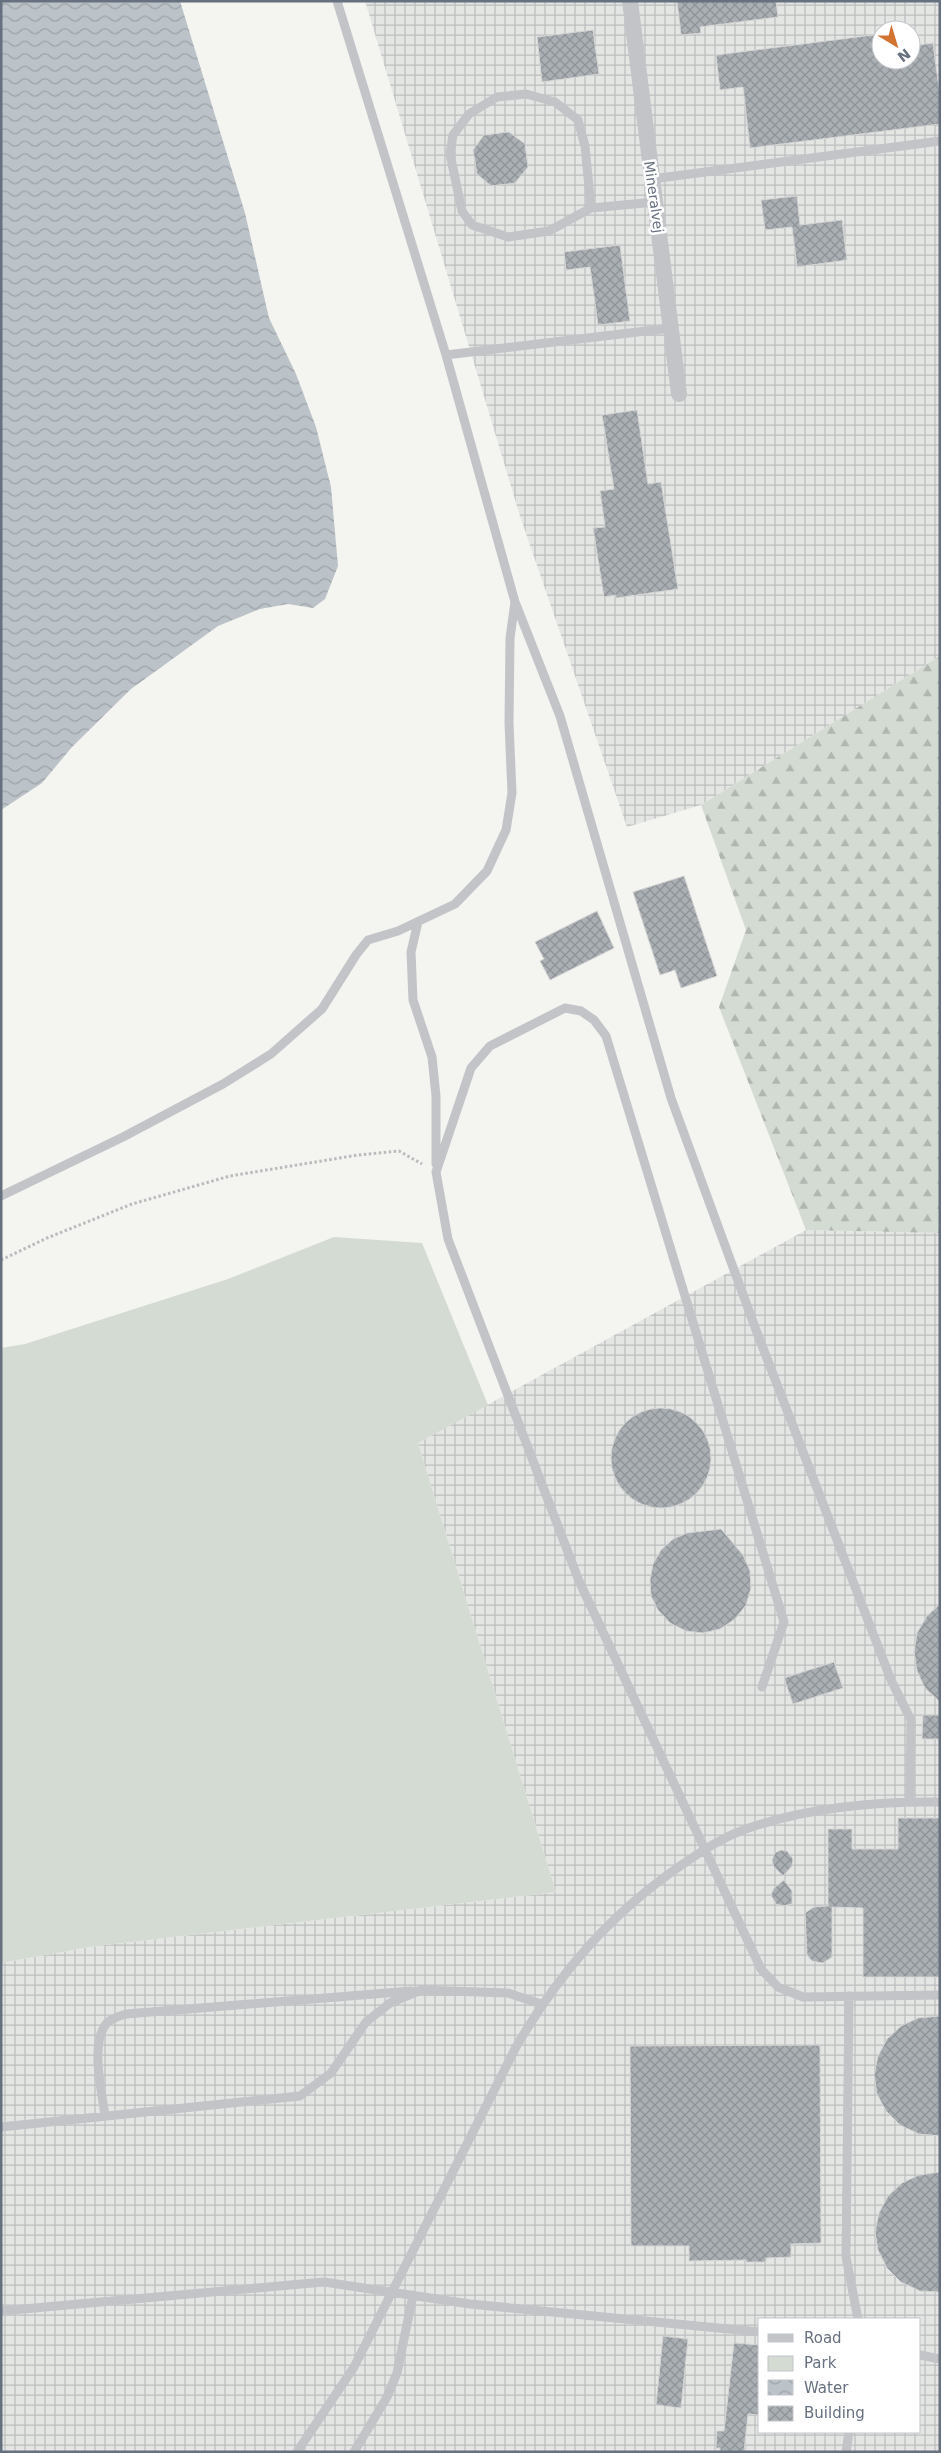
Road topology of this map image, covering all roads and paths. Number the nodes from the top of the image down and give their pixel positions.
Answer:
1 (337, 1) edge
2 (630, 1) edge
3 (940, 141) edge
4 (652, 179) junction
5 (655, 202) junction
6 (591, 208) junction
7 (671, 328) junction
8 (446, 355) junction
9 (679, 394) dead end
10 (515, 602) junction
11 (418, 922) junction
12 (436, 1172) junction
13 (16, 1188) junction
14 (1, 1189) edge
15 (1, 1196) edge
16 (1, 1260) edge
17 (762, 1687) dead end
18 (910, 1801) junction
19 (940, 1802) edge
20 (704, 1850) junction
21 (421, 1990) junction
22 (940, 1995) edge
23 (849, 1996) junction
24 (541, 2004) junction
25 (105, 2116) junction
26 (1, 2127) edge
27 (392, 2291) junction
28 (413, 2295) junction
29 (1, 2311) edge
30 (858, 2318) edge
31 (758, 2332) edge
32 (921, 2355) edge
33 (940, 2359) edge
34 (850, 2433) edge
35 (297, 2452) edge
36 (354, 2452) edge
37 (846, 2452) edge

1 - 8 lane
2 - 4 street, Mineralvej
3 - 4 lane
4 - 5 street, Mineralvej
5 - 6 lane
5 - 7 street, Mineralvej
6 - 6 lane
7 - 8 lane
7 - 9 street, Mineralvej
8 - 10 lane
10 - 11 lane
10 - 18 lane
11 - 12 lane
11 - 13 lane
12 - 16 path
12 - 17 lane
12 - 20 lane
13 - 14 lane
13 - 15 lane
18 - 19 lane
18 - 20 lane
20 - 23 lane
20 - 24 lane
21 - 24 lane
21 - 25 lane
21 - 25 lane
22 - 23 lane
23 - 30 lane
24 - 27 lane
25 - 26 lane
27 - 28 lane
27 - 29 lane
27 - 35 lane
28 - 31 lane
28 - 36 lane
32 - 33 lane
34 - 37 lane

